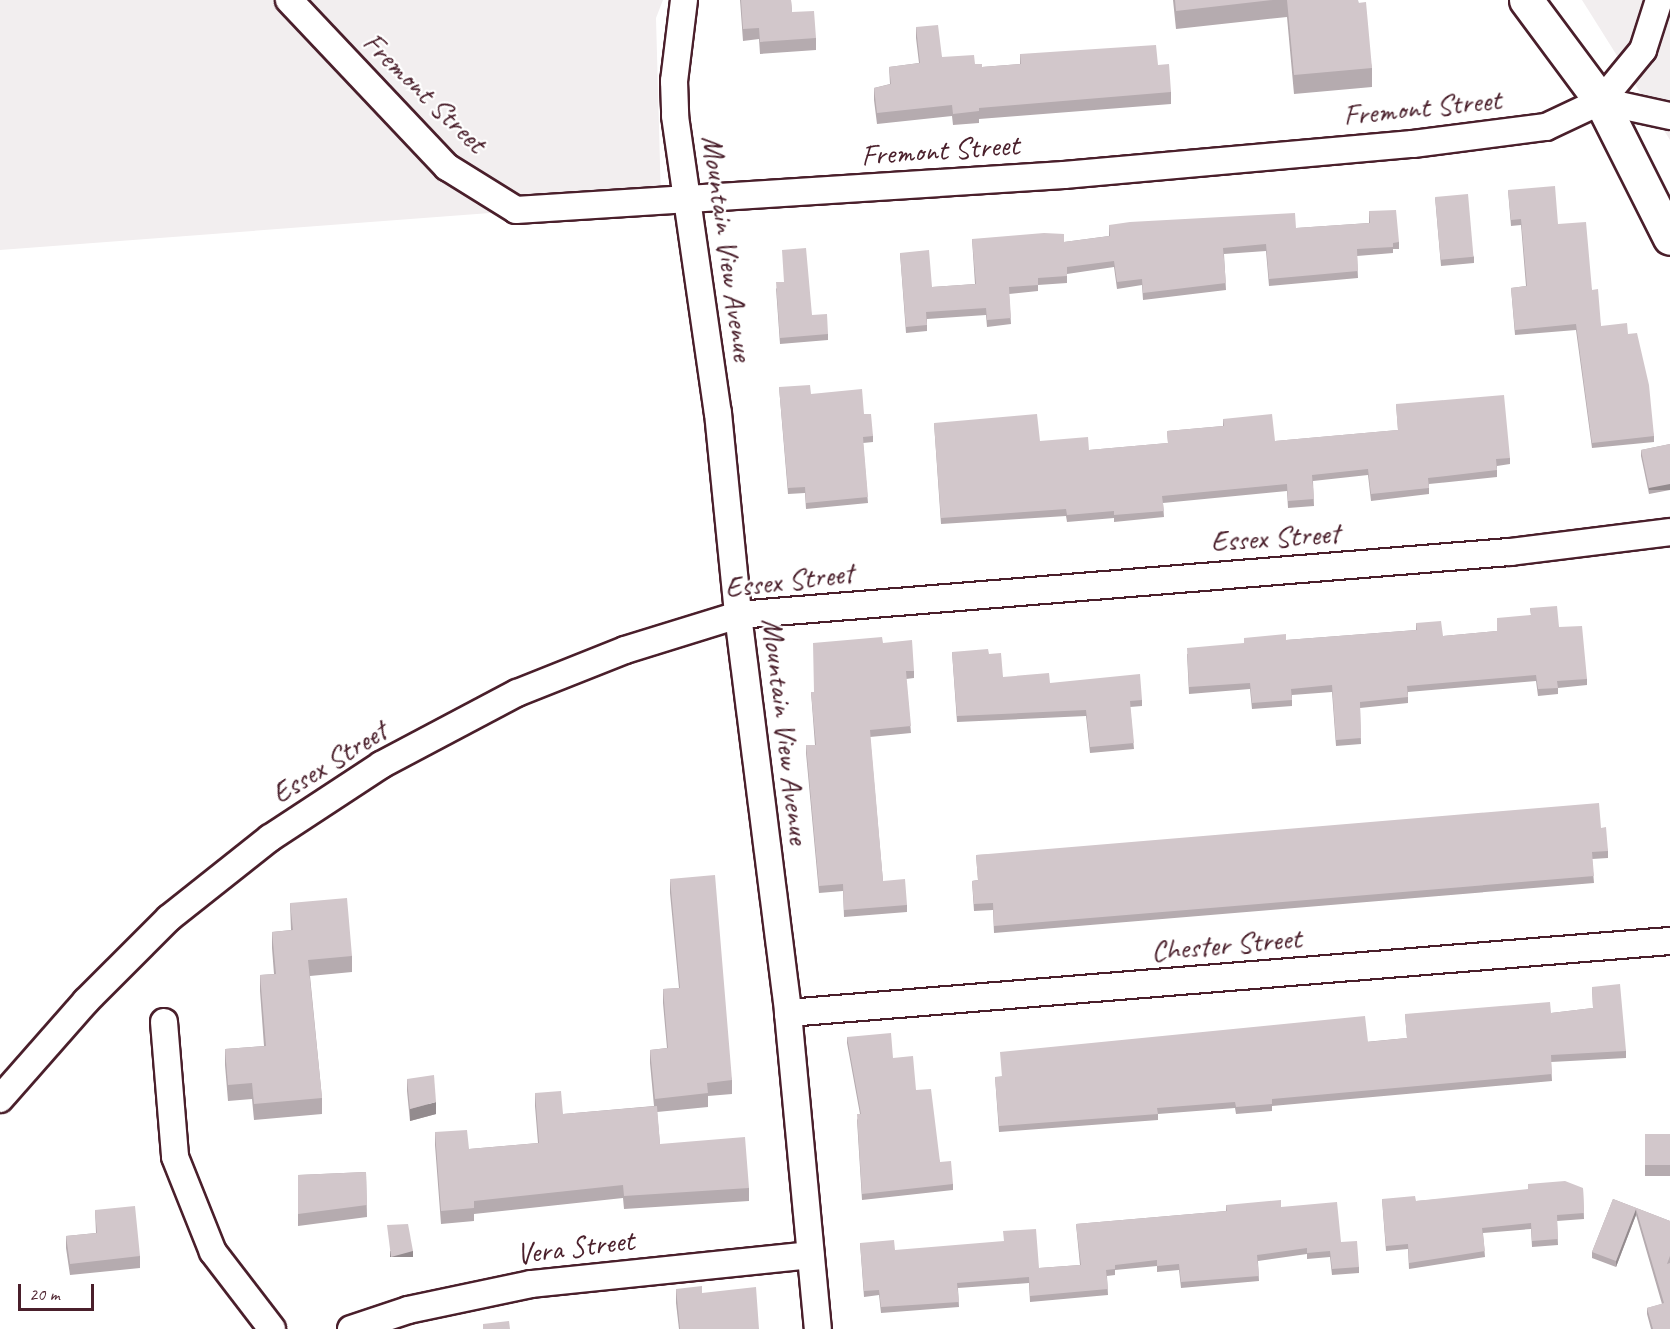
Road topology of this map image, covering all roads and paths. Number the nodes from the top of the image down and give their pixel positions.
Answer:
1 (289, 0) edge
2 (684, 0) edge
3 (1526, 0) edge
4 (1659, 0) edge
5 (1601, 101) junction
6 (1670, 116) edge
7 (689, 199) junction
8 (1670, 238) edge
9 (1670, 532) edge
10 (738, 615) junction
11 (1670, 941) edge
12 (788, 1013) junction
13 (164, 1022) dead end
14 (0, 1098) edge
15 (811, 1255) junction
16 (272, 1329) edge
17 (351, 1329) edge
18 (818, 1329) edge

1 - 7 street, Fremont Street
2 - 7 street, Mountain View Avenue
3 - 5 main road
4 - 5 street
5 - 6 street
5 - 7 street, Fremont Street
5 - 8 main road
7 - 10 street, Mountain View Avenue
9 - 10 street, Essex Street
10 - 12 street, Mountain View Avenue
10 - 14 street, Essex Street
11 - 12 street, Chester Street
12 - 15 street, Mountain View Avenue
13 - 16 street
15 - 17 street, Vera Street
15 - 18 street, Mountain View Avenue

